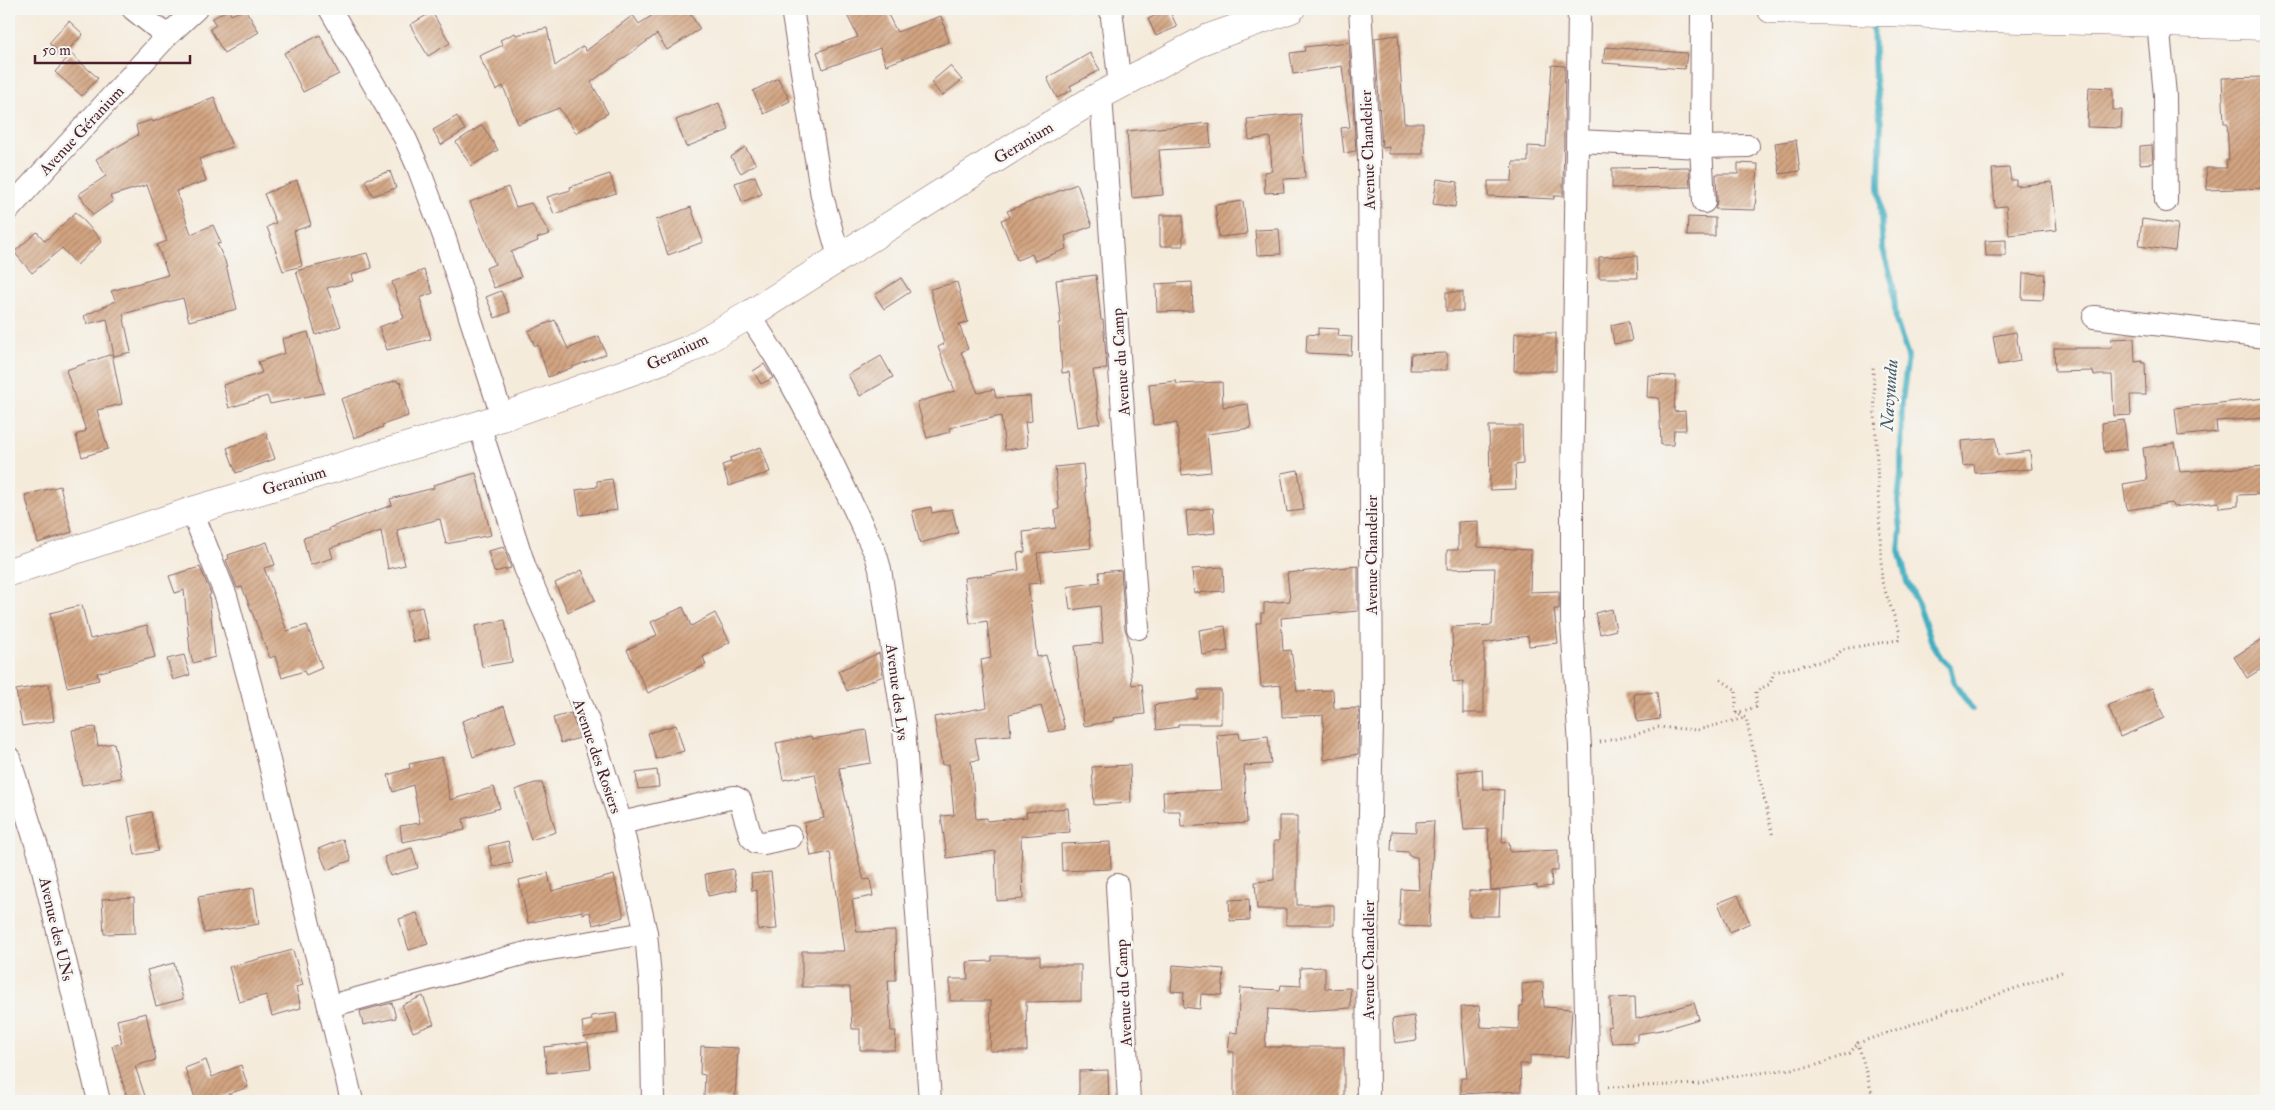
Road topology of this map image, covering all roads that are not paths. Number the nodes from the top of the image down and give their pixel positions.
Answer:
1 (133, 9) edge
2 (196, 9) edge
3 (330, 9) edge
4 (792, 9) edge
5 (1111, 9) edge
6 (1291, 9) edge
7 (1360, 9) edge
8 (1579, 9) edge
9 (1702, 9) edge
10 (1771, 9) edge
11 (1988, 13) edge
12 (2158, 22) junction
13 (2266, 26) edge
14 (167, 36) junction
15 (1111, 91) junction
16 (1578, 141) junction
17 (1701, 146) junction
18 (1748, 146) dead end
19 (2166, 201) dead end
20 (1704, 202) dead end
21 (9, 209) edge
22 (839, 257) junction
23 (748, 314) junction
24 (2094, 316) dead end
25 (2266, 337) edge
26 (490, 420) junction
27 (192, 511) junction
28 (9, 572) edge
29 (1138, 628) dead end
30 (9, 758) edge
31 (621, 822) junction
32 (791, 837) dead end
33 (1117, 885) dead end
34 (646, 933) junction
35 (330, 1006) junction
36 (1588, 1094) edge
37 (99, 1101) edge
38 (352, 1101) edge
39 (654, 1101) edge
40 (930, 1101) edge
41 (1129, 1101) edge
42 (1368, 1101) edge

1 - 14 street
2 - 14 street, Avenue Géranium
3 - 26 street, Avenue des Rosiers
4 - 22 street
5 - 15 street, Avenue du Camp
6 - 15 street, Geranium
7 - 42 street, Avenue Chandelier
8 - 16 street
9 - 17 street
10 - 11 street
11 - 12 street
12 - 13 street
12 - 19 street
14 - 21 street, Avenue Géranium
15 - 22 street, Geranium
15 - 29 street, Avenue du Camp
16 - 17 street
16 - 36 street
17 - 18 street
17 - 20 street
22 - 23 street, Geranium
23 - 26 street, Geranium
23 - 40 street, Avenue des Lys
24 - 25 street
26 - 27 street, Geranium
26 - 31 street, Avenue des Rosiers
27 - 28 street, Geranium
27 - 35 street
30 - 37 street, Avenue des UNs
31 - 32 street
31 - 34 street, Avenue des Rosiers
33 - 41 street, Avenue du Camp
34 - 35 street
34 - 39 street, Avenue des Rosiers
35 - 38 street

